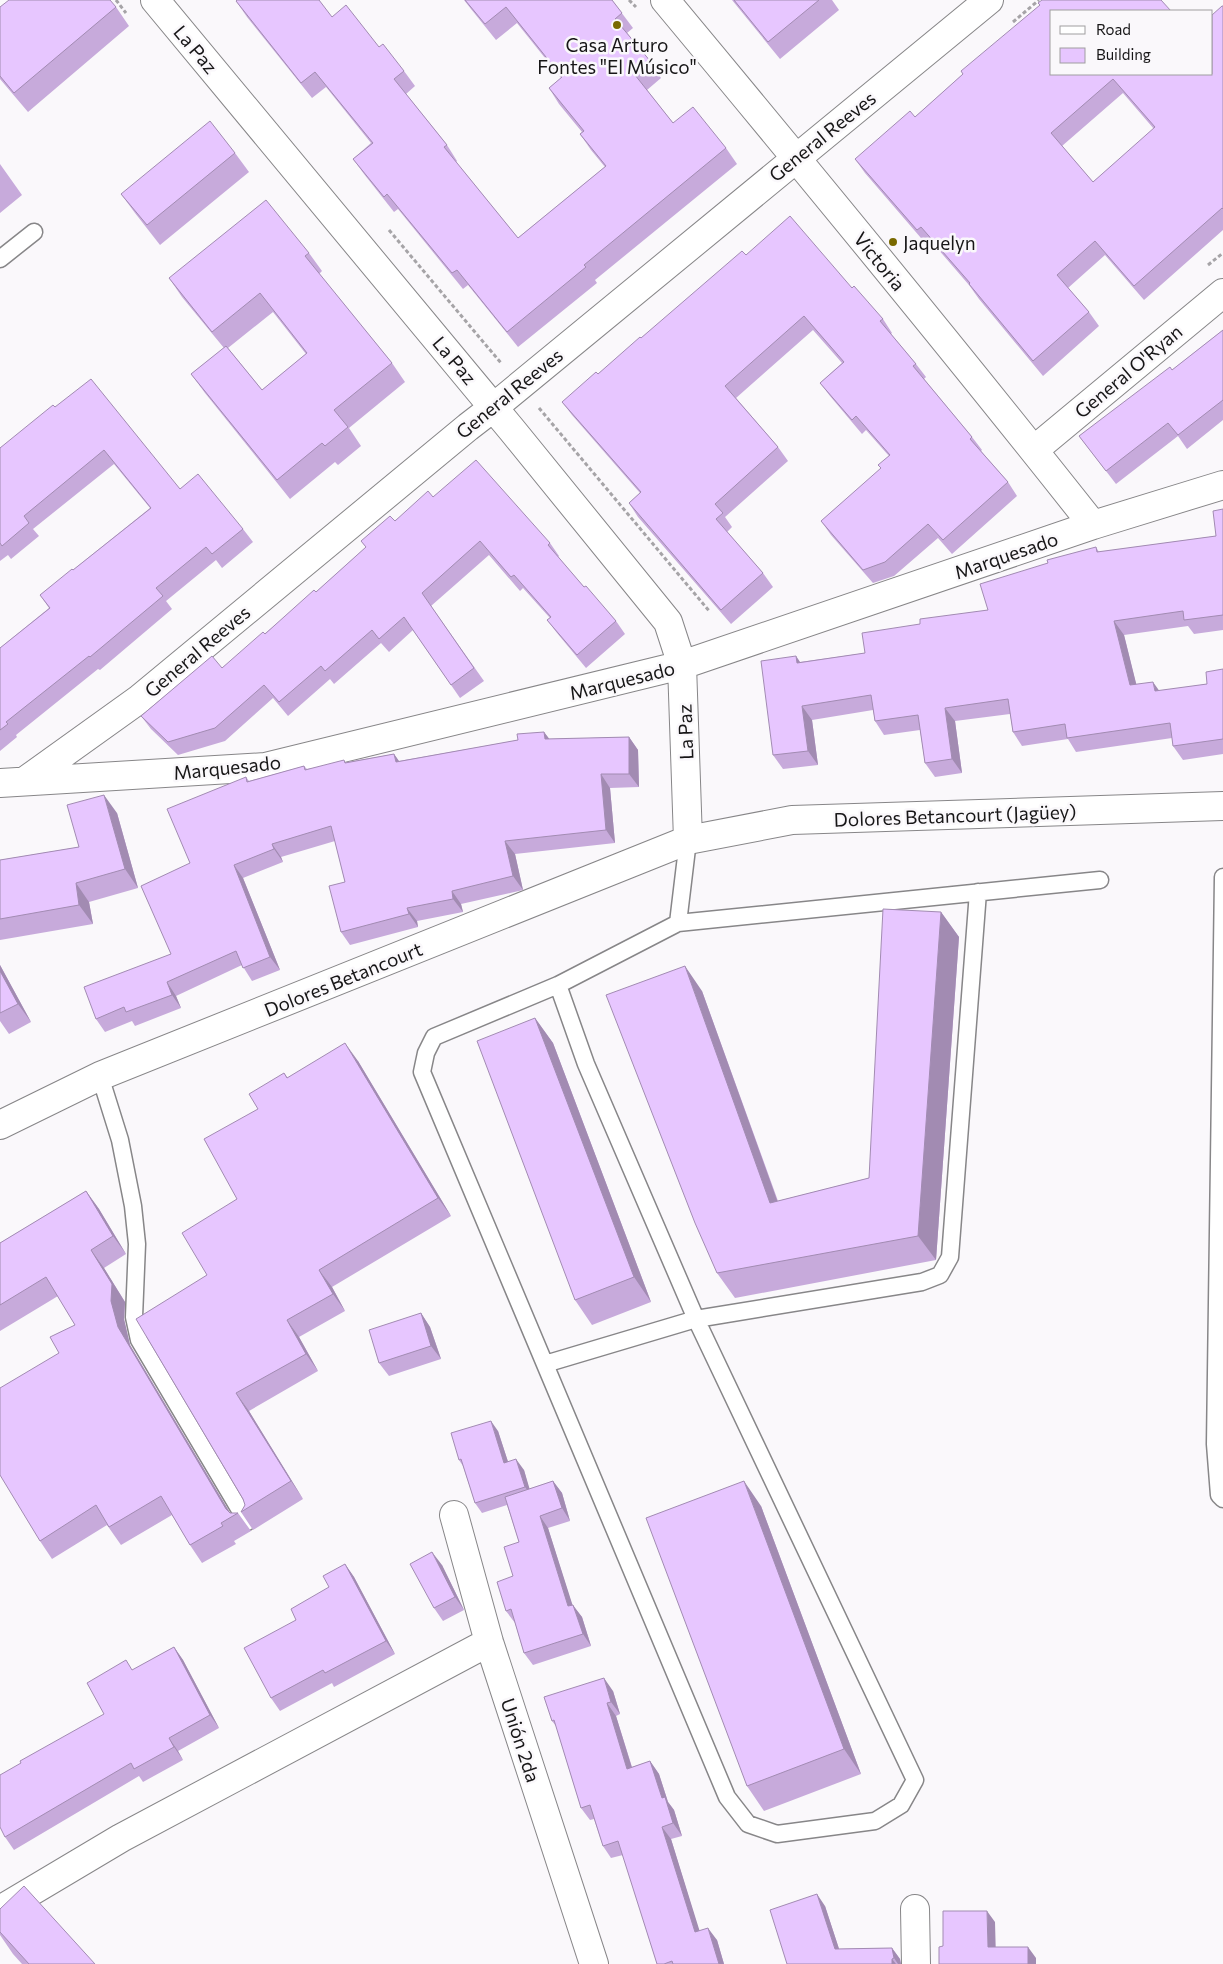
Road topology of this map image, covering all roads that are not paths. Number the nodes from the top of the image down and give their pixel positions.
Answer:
1 (155, 0) edge
2 (665, 0) edge
3 (989, 0) edge
4 (796, 157) junction
5 (34, 232) dead end
6 (0, 259) edge
7 (1223, 293) edge
8 (494, 407) junction
9 (1034, 450) junction
10 (1223, 485) edge
11 (1093, 525) junction
12 (682, 665) junction
13 (13, 782) edge
14 (1223, 806) edge
15 (688, 840) junction
16 (1223, 877) edge
17 (1100, 880) dead end
18 (978, 892) junction
19 (678, 924) junction
20 (558, 985) junction
21 (100, 1076) junction
22 (0, 1125) edge
23 (696, 1319) junction
24 (545, 1364) junction
25 (1223, 1499) edge
26 (454, 1515) dead end
27 (246, 1522) edge
28 (489, 1642) junction
29 (915, 1909) dead end
30 (0, 1910) edge
31 (594, 1964) edge
32 (916, 1964) edge

1 - 8 street, La Paz
2 - 4 street, Victoria
3 - 4 street, General Reeves
4 - 8 street, General Reeves
4 - 9 street, Victoria
5 - 6 lane
7 - 9 street, General O'Ryan
8 - 12 street, La Paz
8 - 13 street, General Reeves
9 - 11 street, Victoria
10 - 11 street, Marquesado
11 - 12 street, Marquesado
12 - 13 street, Marquesado
12 - 15 street, La Paz
14 - 15 street, Dolores Betancourt (Jagüey)
15 - 19 lane
15 - 21 street, Dolores Betancourt
16 - 25 lane
17 - 18 lane
18 - 19 lane
18 - 23 lane
19 - 20 lane
20 - 23 lane
20 - 24 lane
21 - 22 street, Dolores Betancourt
21 - 27 lane
23 - 24 lane
23 - 24 lane
26 - 28 street, Unión 2da
28 - 30 street
28 - 31 street, Unión 2da
29 - 32 street

